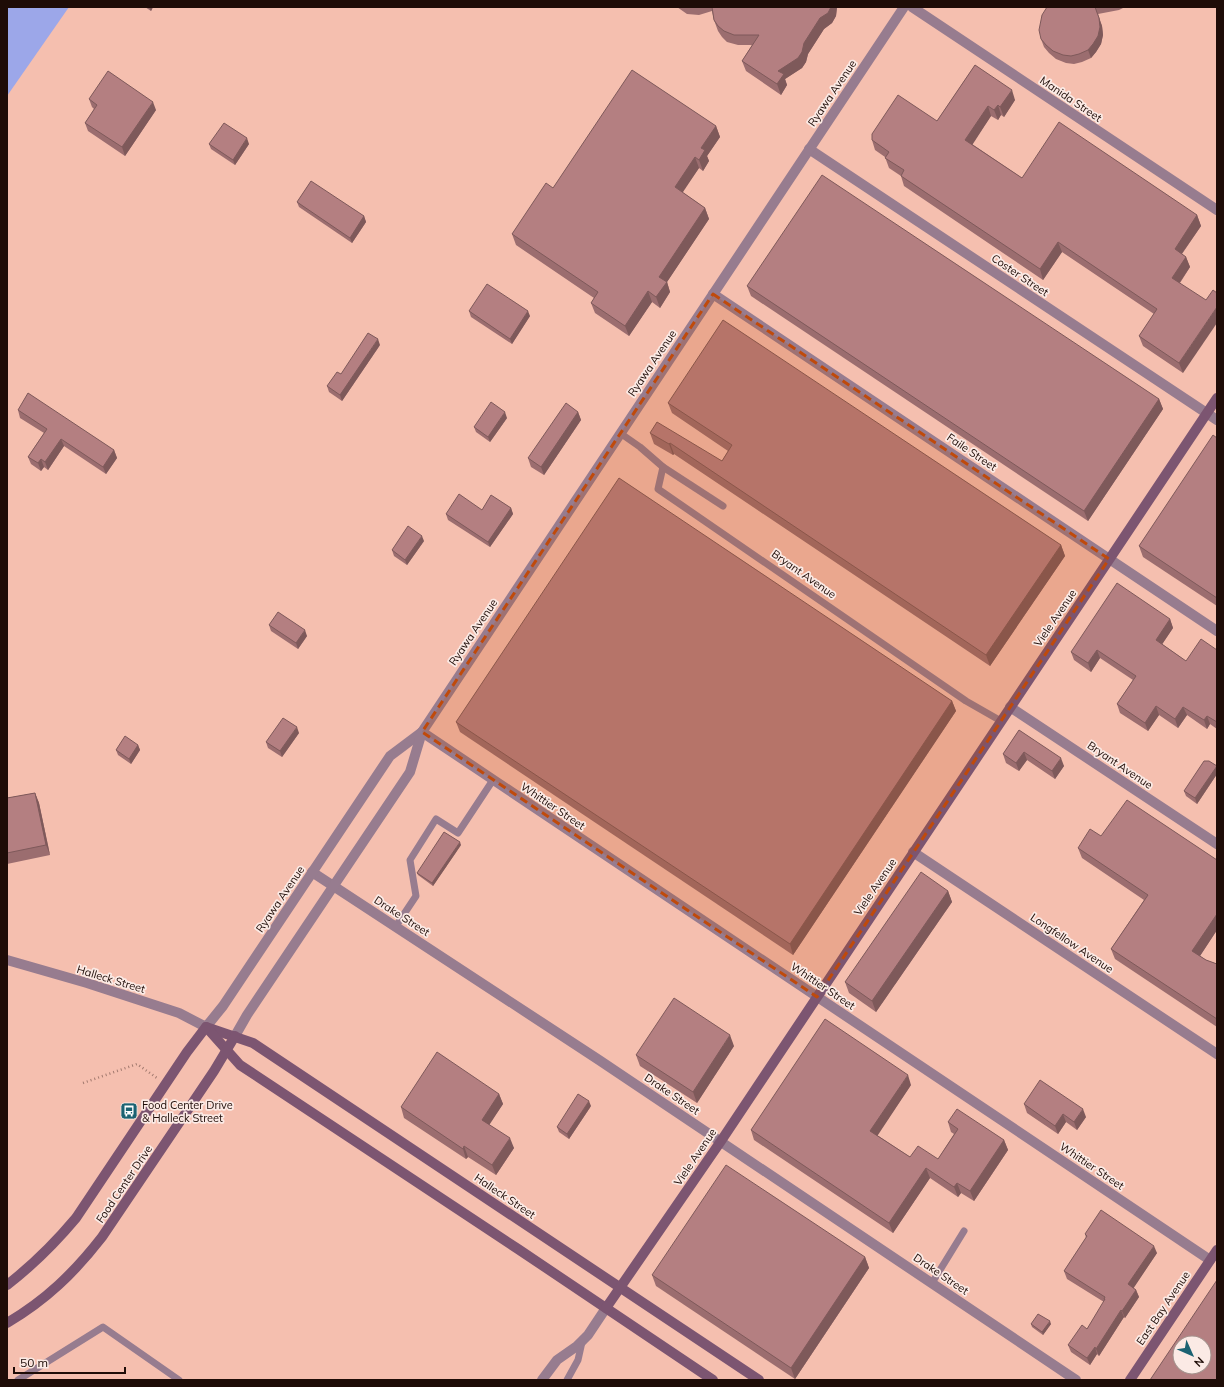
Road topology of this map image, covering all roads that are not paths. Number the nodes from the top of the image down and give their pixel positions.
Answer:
1 (904, 7) edge
2 (912, 7) edge
3 (809, 149) junction
4 (1217, 210) edge
5 (713, 294) junction
6 (1217, 398) edge
7 (1207, 413) junction
8 (1217, 420) edge
9 (620, 433) junction
10 (663, 467) junction
11 (723, 506) dead end
12 (1110, 559) junction
13 (1217, 631) edge
14 (1010, 707) junction
15 (1001, 721) junction
16 (422, 732) junction
17 (493, 780) junction
18 (1217, 844) edge
19 (913, 852) junction
20 (312, 872) junction
21 (334, 885) junction
22 (396, 926) junction
23 (7, 960) edge
24 (817, 997) junction
25 (206, 1027) junction
26 (235, 1036) junction
27 (226, 1050) junction
28 (1217, 1054) edge
29 (721, 1141) junction
30 (964, 1231) dead end
31 (1217, 1250) edge
32 (1210, 1260) junction
33 (932, 1283) junction
34 (7, 1285) edge
35 (621, 1288) junction
36 (606, 1308) junction
37 (7, 1323) edge
38 (582, 1342) junction
39 (18, 1380) edge
40 (179, 1380) edge
41 (542, 1380) edge
42 (567, 1380) edge
43 (713, 1380) edge
44 (758, 1380) edge
45 (1076, 1380) edge
46 (1130, 1380) edge

1 - 3 street, Ryawa Avenue
2 - 4 street, Manida Street
3 - 5 street, Ryawa Avenue
3 - 7 street, Coster Street
5 - 9 street, Ryawa Avenue
5 - 12 street, Faile Street
6 - 7 main road, Viele Avenue
7 - 8 street, Coster Street
7 - 12 main road, Viele Avenue
9 - 10 lane
9 - 16 street, Ryawa Avenue
10 - 11 lane
10 - 15 lane, Bryant Avenue
12 - 13 street, Faile Street
12 - 14 main road, Viele Avenue
14 - 15 main road, Viele Avenue
14 - 18 street, Bryant Avenue
15 - 19 main road, Viele Avenue
16 - 17 street, Whittier Street
16 - 20 street, Ryawa Avenue
16 - 21 street, Ryawa Avenue
17 - 22 lane
17 - 24 street, Whittier Street
19 - 24 main road, Viele Avenue
19 - 28 street, Longfellow Avenue
20 - 21 street, Drake Street
20 - 25 street, Ryawa Avenue
21 - 22 street, Drake Street
21 - 26 street, Ryawa Avenue
22 - 29 street, Drake Street
23 - 25 street, Halleck Street
24 - 29 main road, Viele Avenue
24 - 32 street, Whittier Street
25 - 26 main road, Halleck Street
25 - 27 main road
25 - 34 main road, Food Center Drive
26 - 27 main road, Food Center Drive
26 - 35 main road, Halleck Street
27 - 36 main road
27 - 37 main road, Food Center Drive
29 - 33 street, Drake Street
29 - 35 main road, Viele Avenue
30 - 33 lane
31 - 32 main road, East Bay Avenue
32 - 46 main road, East Bay Avenue
33 - 45 street, Drake Street
35 - 36 main road, Viele Avenue
35 - 44 main road, Halleck Street
36 - 38 street, Viele Avenue
36 - 43 main road
38 - 41 street, Viele Avenue
38 - 42 lane
39 - 40 lane

